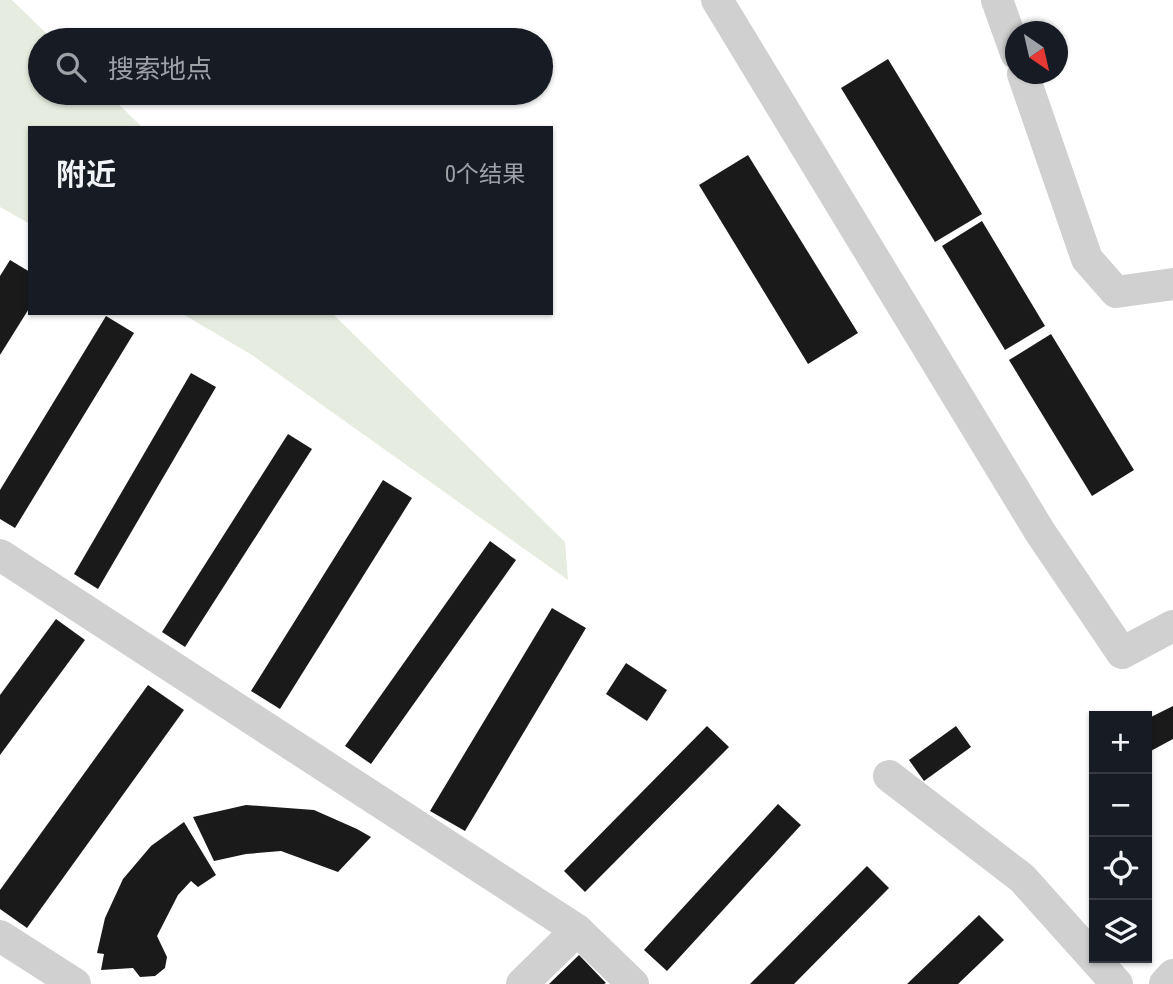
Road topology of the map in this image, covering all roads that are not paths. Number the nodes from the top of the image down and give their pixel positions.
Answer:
1 (717, 0) edge
2 (997, 0) edge
3 (1005, 22) edge
4 (1026, 84) edge
5 (1173, 284) edge
6 (0, 555) edge
7 (1173, 626) edge
8 (889, 776) dead end
9 (577, 930) junction
10 (0, 936) edge
11 (1173, 975) edge
12 (75, 984) edge
13 (522, 984) edge
14 (633, 984) edge
15 (1117, 984) edge
16 (1164, 984) edge

1 - 7 street
2 - 3 street
4 - 5 street
6 - 9 street
8 - 15 street
9 - 13 street
9 - 14 street
10 - 12 street
11 - 16 street

